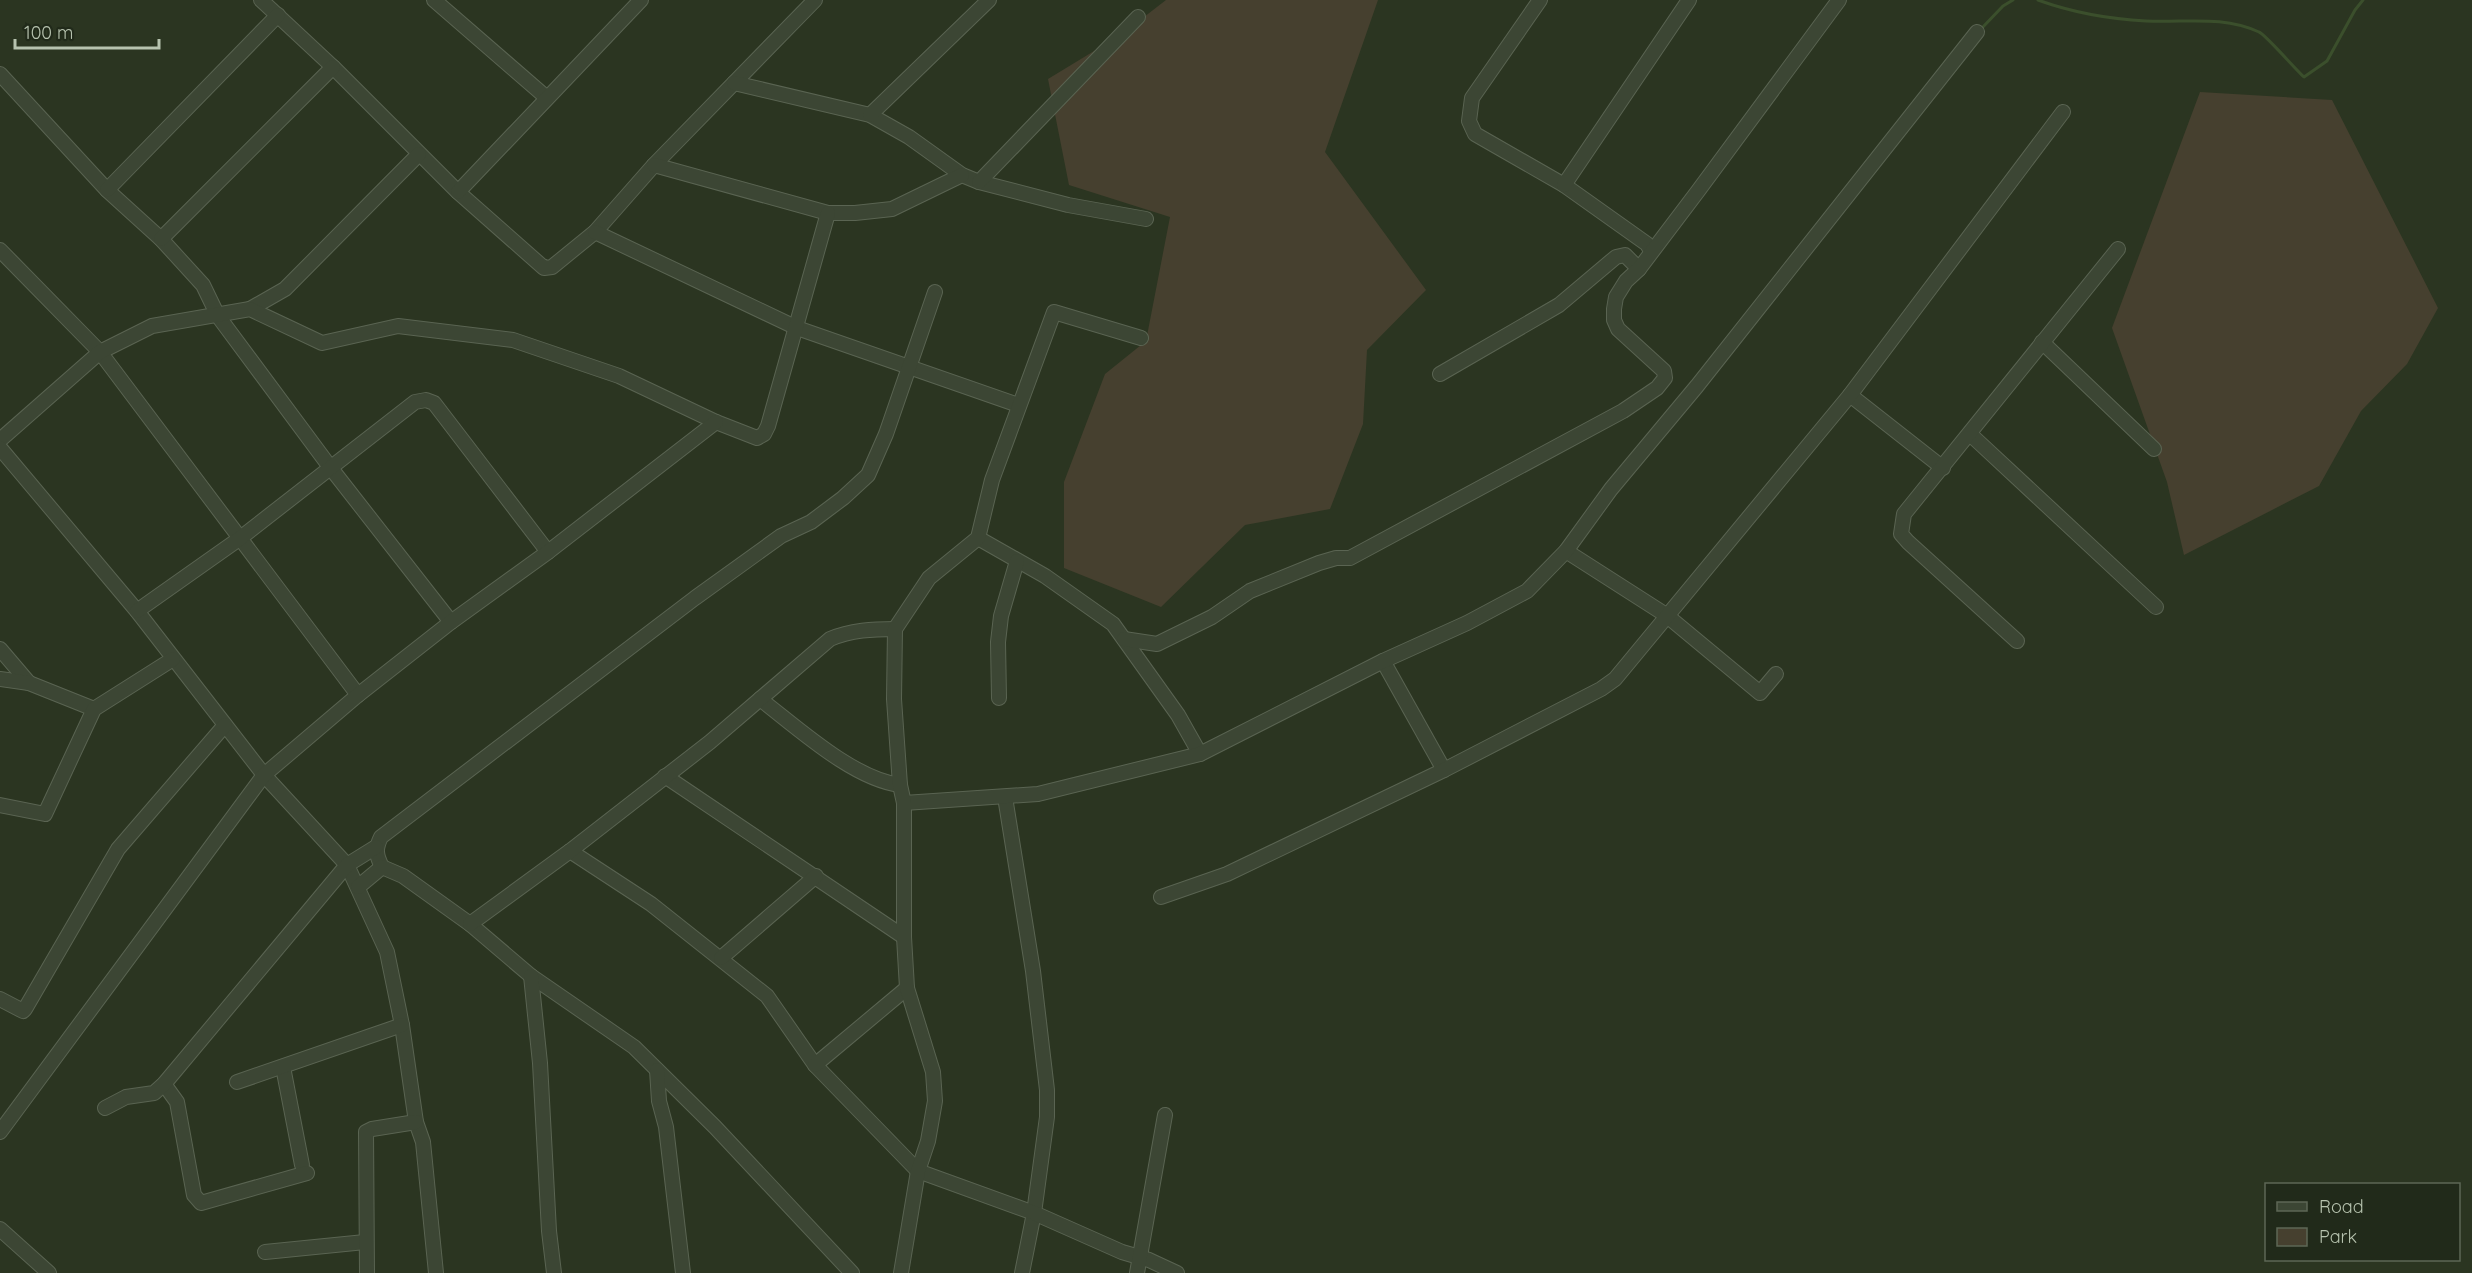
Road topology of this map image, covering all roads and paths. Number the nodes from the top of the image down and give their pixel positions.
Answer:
1 (261, 0) edge
2 (434, 0) edge
3 (641, 0) edge
4 (815, 0) edge
5 (989, 0) edge
6 (1540, 0) edge
7 (1689, 0) edge
8 (1839, 0) edge
9 (278, 15) junction
10 (1138, 17) dead end
11 (1977, 32) dead end
12 (333, 67) junction
13 (0, 74) edge
14 (734, 83) junction
15 (548, 98) junction
16 (2063, 112) dead end
17 (870, 115) junction
18 (419, 154) junction
19 (654, 165) junction
20 (962, 175) junction
21 (980, 182) junction
22 (1564, 185) junction
23 (107, 190) junction
24 (458, 192) junction
25 (828, 213) junction
26 (1146, 219) dead end
27 (595, 232) junction
28 (161, 239) junction
29 (2118, 249) dead end
30 (0, 250) edge
31 (1650, 251) junction
32 (1639, 269) junction
33 (935, 292) dead end
34 (250, 309) junction
35 (218, 316) junction
36 (797, 328) junction
37 (1142, 338) dead end
38 (2042, 342) junction
39 (100, 352) junction
40 (908, 367) junction
41 (1440, 374) dead end
42 (1850, 395) junction
43 (1018, 405) junction
44 (716, 422) junction
45 (1970, 434) junction
46 (0, 440) edge
47 (0, 448) edge
48 (2154, 449) dead end
49 (330, 466) junction
50 (1943, 468) junction
51 (239, 538) junction
52 (978, 538) junction
53 (1566, 551) junction
54 (548, 552) junction
55 (1017, 561) junction
56 (2156, 607) dead end
57 (137, 611) junction
58 (1666, 615) junction
59 (451, 622) junction
60 (896, 629) junction
61 (1124, 639) junction
62 (2017, 641) dead end
63 (0, 649) edge
64 (173, 659) junction
65 (1383, 661) junction
66 (1776, 674) dead end
67 (0, 679) edge
68 (29, 683) junction
69 (358, 695) junction
70 (999, 698) dead end
71 (760, 699) junction
72 (94, 709) junction
73 (225, 725) junction
74 (1200, 754) junction
75 (1444, 770) junction
76 (264, 775) junction
77 (665, 776) junction
78 (900, 786) junction
79 (1005, 797) junction
80 (904, 803) junction
81 (0, 805) edge
82 (376, 847) junction
83 (570, 851) junction
84 (347, 866) junction
85 (382, 867) junction
86 (816, 876) junction
87 (358, 887) junction
88 (1161, 897) dead end
89 (470, 924) junction
90 (904, 937) junction
91 (721, 958) junction
92 (531, 976) junction
93 (907, 988) junction
94 (0, 999) edge
95 (402, 1025) junction
96 (815, 1065) junction
97 (283, 1067) junction
98 (657, 1070) junction
99 (237, 1082) dead end
100 (164, 1084) junction
101 (105, 1108) dead end
102 (1165, 1115) dead end
103 (416, 1122) junction
104 (0, 1132) edge
105 (918, 1172) junction
106 (1034, 1213) junction
107 (0, 1228) edge
108 (365, 1242) junction
109 (266, 1252) dead end
110 (1139, 1257) junction
111 (49, 1273) edge
112 (367, 1273) edge
113 (436, 1273) edge
114 (554, 1273) edge
115 (683, 1273) edge
116 (852, 1273) edge
117 (902, 1273) edge
118 (1022, 1273) edge
119 (1137, 1273) edge
120 (1177, 1273) edge

1 - 9 street
2 - 15 street
3 - 15 street
4 - 14 street
5 - 17 street
6 - 22 street
7 - 22 street
8 - 31 street
9 - 12 street
9 - 23 street
10 - 21 street
11 - 53 street
12 - 18 street
12 - 28 street
13 - 23 street
14 - 17 street
14 - 19 street
15 - 24 street
16 - 42 street
17 - 20 street
18 - 24 street
18 - 34 street
19 - 25 street
19 - 27 street
20 - 21 street
20 - 25 street
21 - 26 street
22 - 31 street
23 - 28 street
24 - 27 street
25 - 36 street
27 - 36 street
28 - 35 street
29 - 38 street
30 - 39 street
31 - 32 street
32 - 41 street
32 - 61 street
33 - 40 street
34 - 35 street
34 - 44 street
35 - 39 street
35 - 49 street
36 - 40 street
36 - 44 street
37 - 43 street
38 - 45 street
38 - 48 street
39 - 46 street
39 - 51 street
40 - 43 street
40 - 82 street
42 - 50 street
42 - 58 street
43 - 52 street
44 - 54 street
45 - 50 street
45 - 56 street
47 - 57 street
49 - 51 street
49 - 54 street
49 - 59 street
50 - 62 street
51 - 57 street
51 - 69 street
52 - 55 street
52 - 60 street
53 - 58 street
53 - 65 street
54 - 59 street
55 - 61 street
55 - 70 street
57 - 64 street
58 - 66 street
58 - 75 street
59 - 69 street
60 - 71 street
60 - 78 street
61 - 74 street
63 - 68 street
64 - 72 street
64 - 73 street
65 - 74 street
65 - 75 street
67 - 68 street
68 - 72 street
69 - 76 street
71 - 77 street
71 - 78 street
72 - 81 street
73 - 76 street
73 - 94 street
74 - 79 street
75 - 88 street
76 - 84 street
76 - 104 street
77 - 83 street
77 - 86 street
78 - 80 street
79 - 80 street
79 - 106 street
80 - 90 street
82 - 84 street
82 - 85 street
83 - 89 street
83 - 91 street
84 - 87 street
84 - 100 street
85 - 87 street
85 - 89 street
86 - 90 street
86 - 91 street
87 - 95 street
89 - 92 street
90 - 93 street
91 - 96 street
92 - 98 street
92 - 114 street
93 - 96 street
93 - 105 street
95 - 97 street
95 - 103 street
96 - 105 street
97 - 99 street
97 - 100 street
98 - 115 street
98 - 116 street
100 - 101 street
102 - 110 street
103 - 108 street
103 - 113 street
105 - 106 street
105 - 117 street
106 - 110 street
106 - 118 street
107 - 111 street
108 - 109 street
108 - 112 street
110 - 119 street
110 - 120 street

